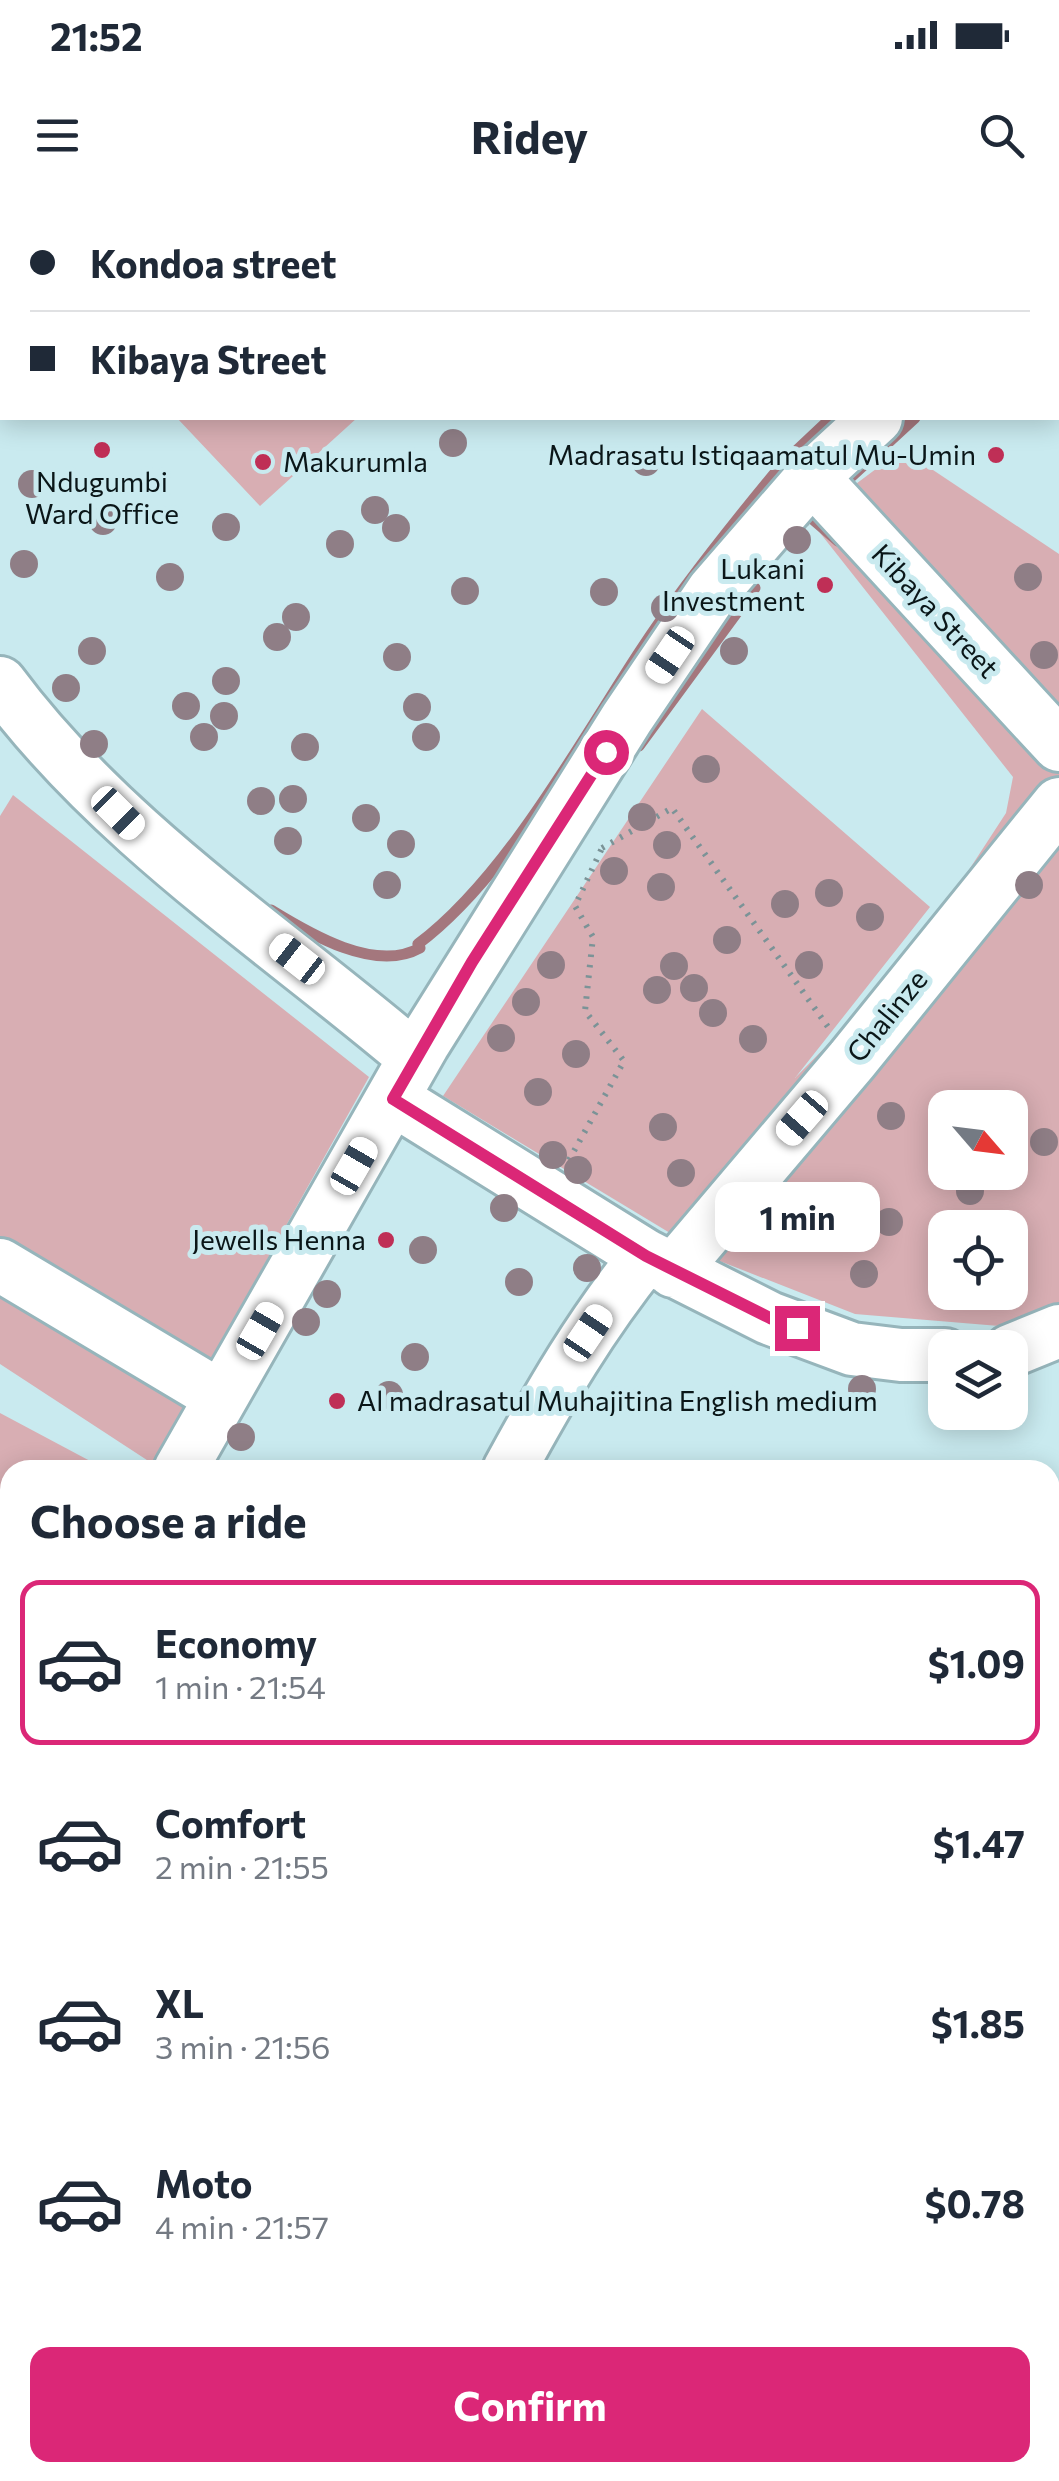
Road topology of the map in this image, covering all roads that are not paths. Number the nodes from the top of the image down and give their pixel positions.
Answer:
1 (874, 420) edge
2 (812, 477) junction
3 (8, 711) edge
4 (1059, 745) edge
5 (1059, 804) edge
6 (404, 1078) junction
7 (659, 1263) junction
8 (0, 1266) edge
9 (1059, 1330) edge
10 (1028, 1344) edge
11 (928, 1355) edge
12 (221, 1398) junction
13 (186, 1460) edge
14 (515, 1460) edge

1 - 2 street
2 - 4 street, Kibaya Street
2 - 6 street
3 - 6 street
5 - 7 street, Chalinze
6 - 7 street
6 - 12 street
7 - 11 street
7 - 14 street, Chalinze
8 - 12 street
9 - 10 street
12 - 13 street

